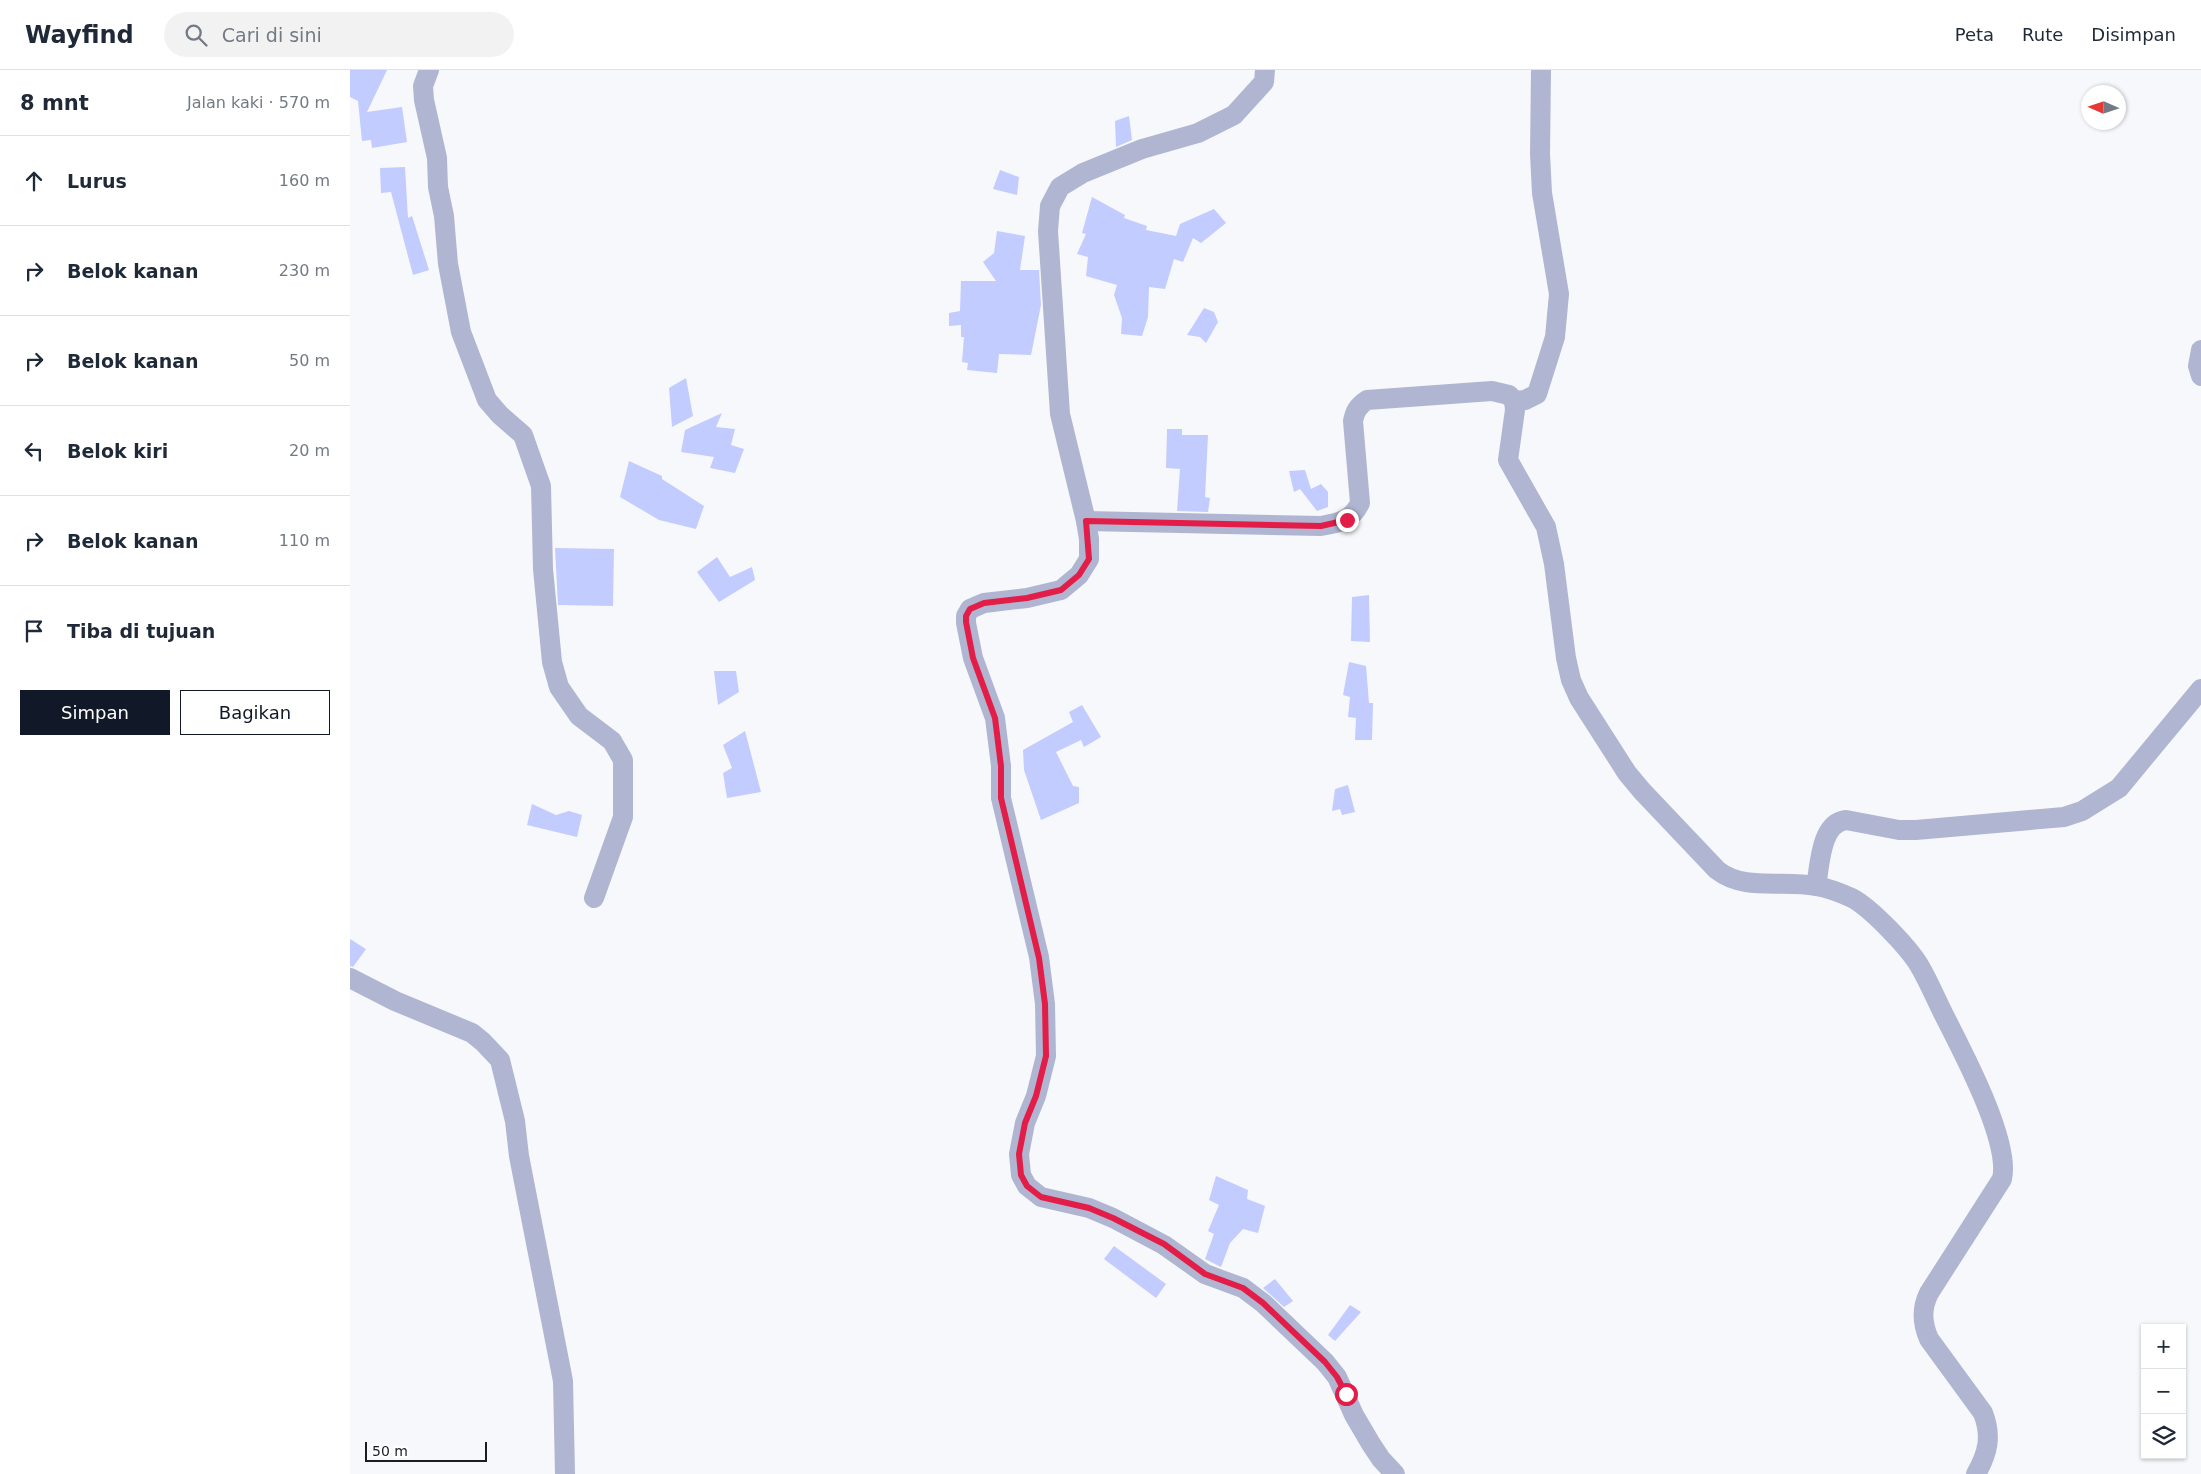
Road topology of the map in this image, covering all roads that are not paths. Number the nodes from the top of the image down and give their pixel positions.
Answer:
1 (428, 70) edge
2 (1265, 70) edge
3 (1541, 70) edge
4 (2201, 350) edge
5 (2201, 376) edge
6 (1514, 401) junction
7 (1086, 521) junction
8 (2201, 689) edge
9 (1816, 886) junction
10 (594, 898) dead end
11 (350, 978) edge
12 (565, 1474) edge
13 (1395, 1474) edge
14 (1976, 1474) edge

1 - 10 street
2 - 7 street
3 - 6 street
4 - 5 street
6 - 7 street
6 - 9 street
7 - 13 street
8 - 9 street
9 - 14 street
11 - 12 street

